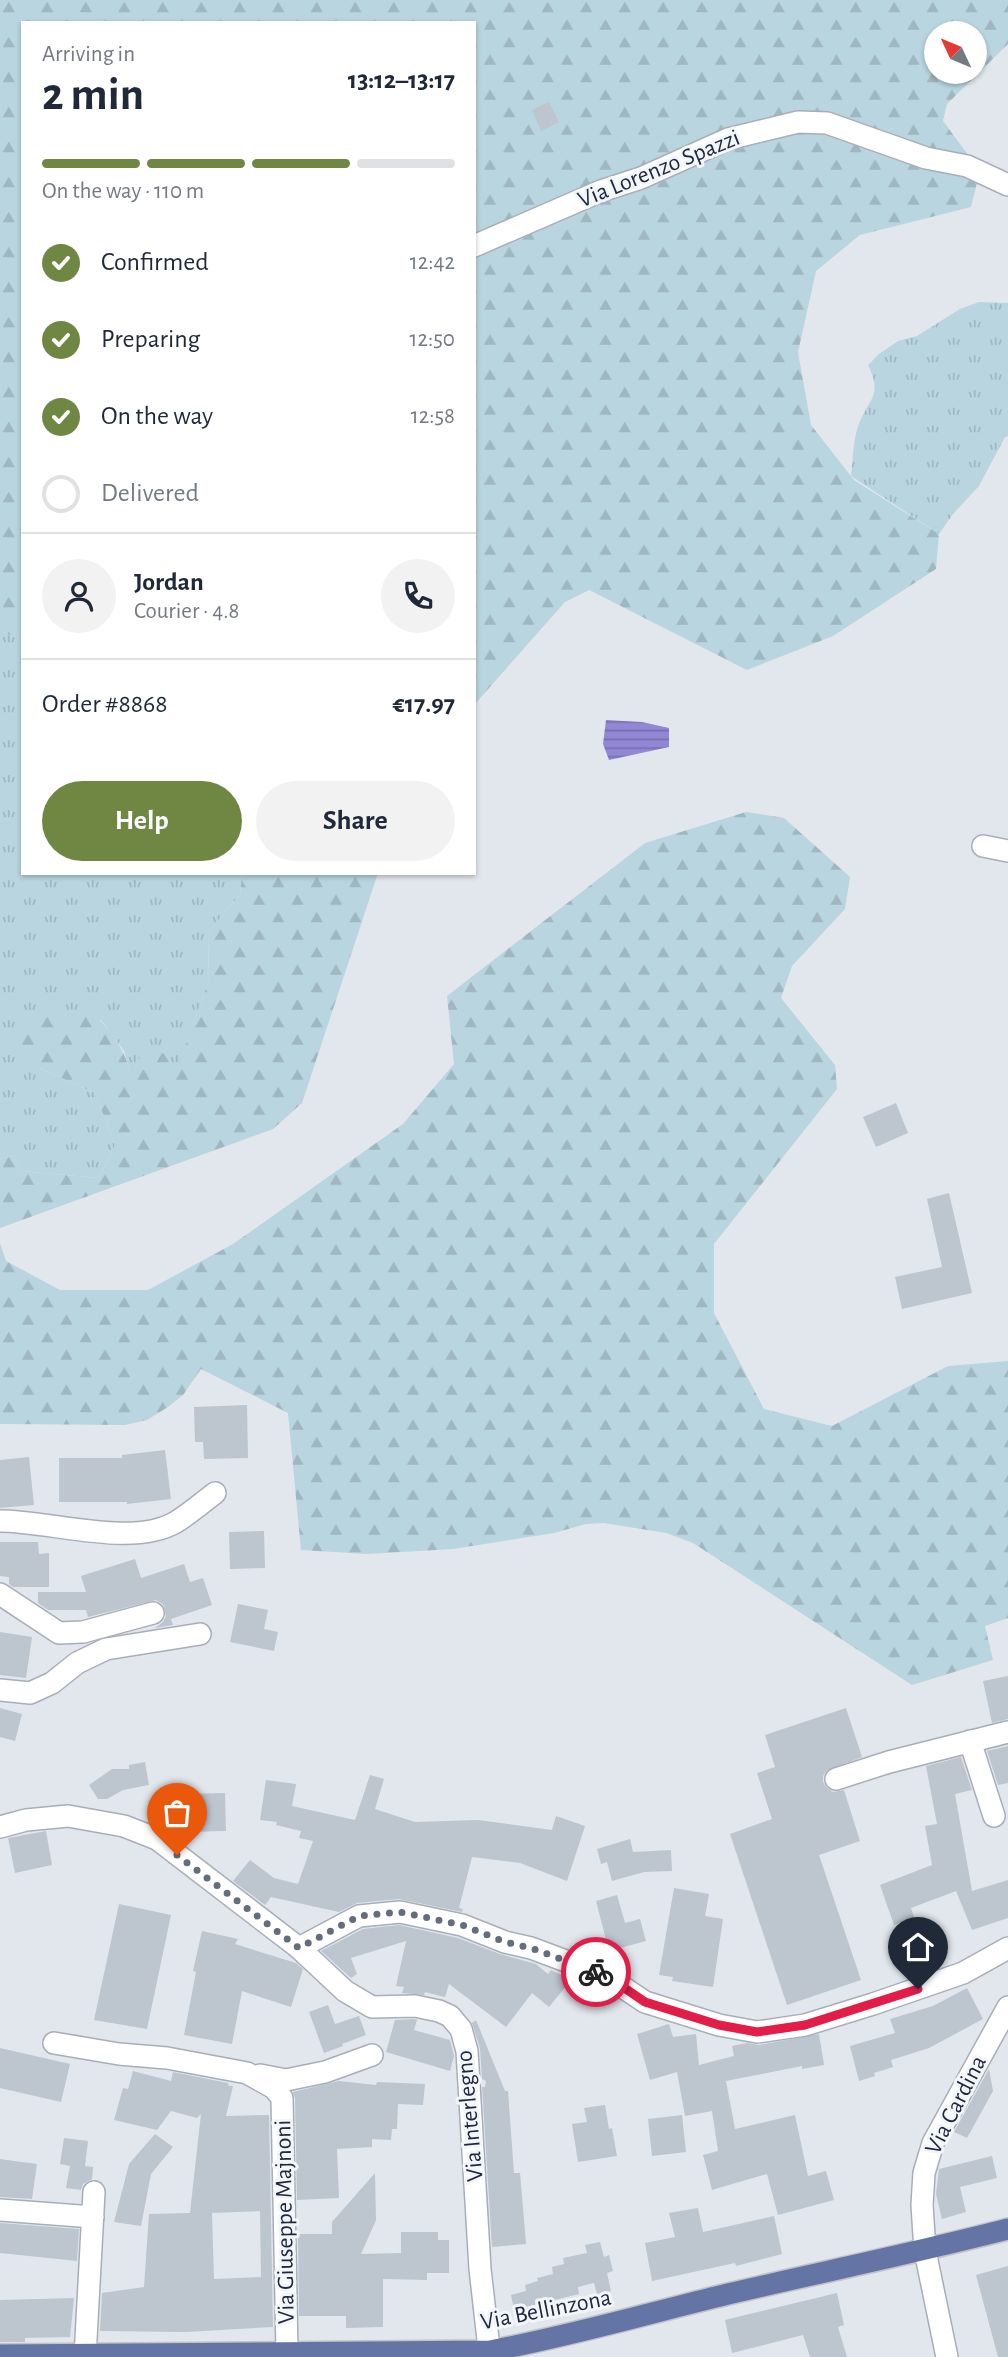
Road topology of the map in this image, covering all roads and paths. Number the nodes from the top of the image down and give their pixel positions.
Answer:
1 (1008, 185) edge
2 (476, 245) edge
3 (983, 846) dead end
4 (1008, 851) edge
5 (215, 1493) dead end
6 (0, 1521) edge
7 (0, 1594) edge
8 (153, 1613) dead end
9 (200, 1634) dead end
10 (0, 1690) edge
11 (1008, 1732) edge
12 (970, 1741) junction
13 (836, 1779) dead end
14 (994, 1816) dead end
15 (0, 1827) edge
16 (299, 1948) junction
17 (1008, 1948) edge
18 (1008, 2007) edge
19 (54, 2043) dead end
20 (372, 2055) dead end
21 (247, 2073) junction
22 (94, 2192) dead end
23 (0, 2210) edge
24 (93, 2217) junction
25 (1008, 2229) edge
26 (925, 2251) junction
27 (287, 2352) junction
28 (490, 2354) edge
29 (0, 2356) edge
30 (85, 2356) edge
31 (947, 2357) edge

1 - 2 street, Via Lorenzo Spazzi
3 - 4 street
5 - 6 street
7 - 8 street
9 - 10 street
11 - 12 street
12 - 13 street
12 - 14 street
15 - 16 street, Via Interlegno
16 - 17 street
16 - 28 street, Via Interlegno
18 - 26 street, Via Cardina
19 - 21 street, Via Giuseppe Majnoni
20 - 21 street
21 - 27 street, Via Giuseppe Majnoni
22 - 24 street
23 - 24 street
24 - 30 street
25 - 26 main road, Via Bellinzona
26 - 28 main road, Via Bellinzona
26 - 31 street, Via Cardina
27 - 28 main road, Via Bellinzona
27 - 30 main road, Via Bellinzona
29 - 30 main road, Via Bellinzona

